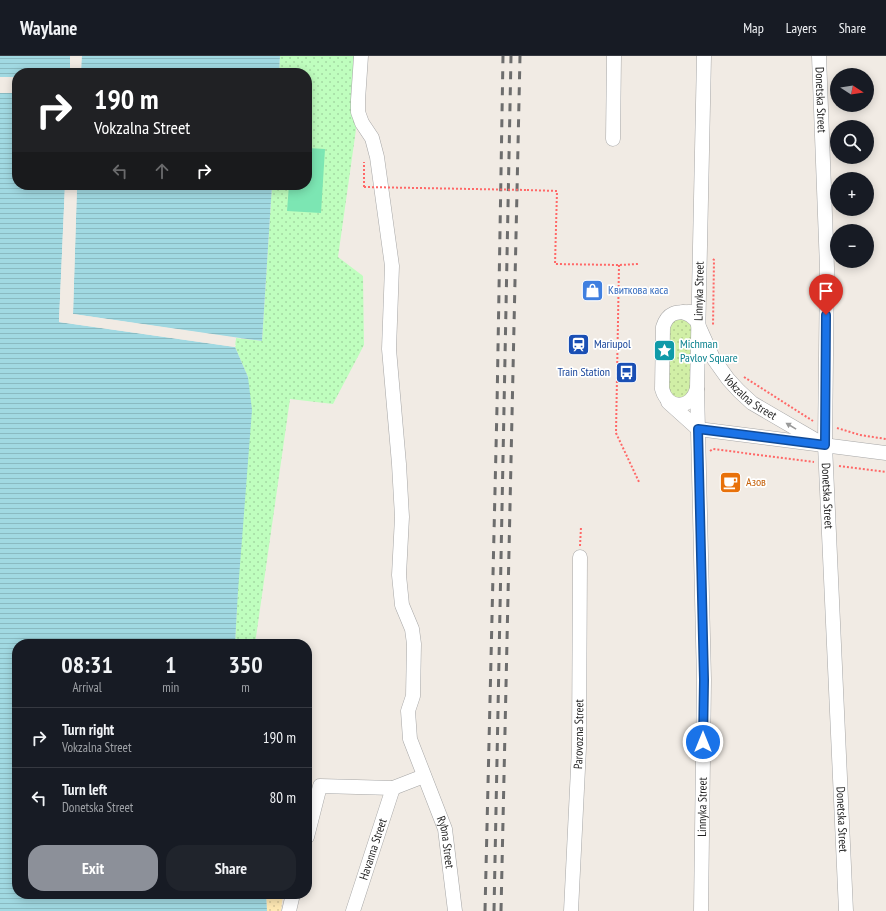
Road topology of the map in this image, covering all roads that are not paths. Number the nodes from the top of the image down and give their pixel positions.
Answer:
1 (361, 56) edge
2 (614, 56) edge
3 (704, 56) edge
4 (819, 56) edge
5 (613, 139) dead end
6 (683, 312) junction
7 (698, 312) junction
8 (698, 328) junction
9 (697, 389) junction
10 (668, 402) junction
11 (698, 429) junction
12 (825, 445) junction
13 (886, 453) edge
14 (580, 557) road end
15 (424, 776) junction
16 (394, 788) junction
17 (312, 817) edge
18 (292, 899) edge
19 (288, 911) edge
20 (353, 911) edge
21 (455, 911) edge
22 (571, 911) edge
23 (701, 911) edge
24 (846, 911) edge

1 - 15 street, Rybna Street
2 - 5 street
3 - 7 street, Linnyka Street
4 - 12 street, Donetska Street
6 - 7 street
6 - 8 street
6 - 10 street
7 - 8 street, Linnyka Street
8 - 9 street, Linnyka Street
12 -> 8 street, Vokzalna Street
9 - 10 street
9 - 11 street, Linnyka Street
10 - 11 street
11 - 12 street, Vokzalna Street
11 - 23 street, Linnyka Street
12 - 13 street, Vokzalna Street
12 - 24 street, Donetska Street
14 - 22 street, Parovozna Street
15 - 16 street
15 - 21 street, Rybna Street
16 - 17 street
16 - 20 street, Havanna Street
18 - 19 street

